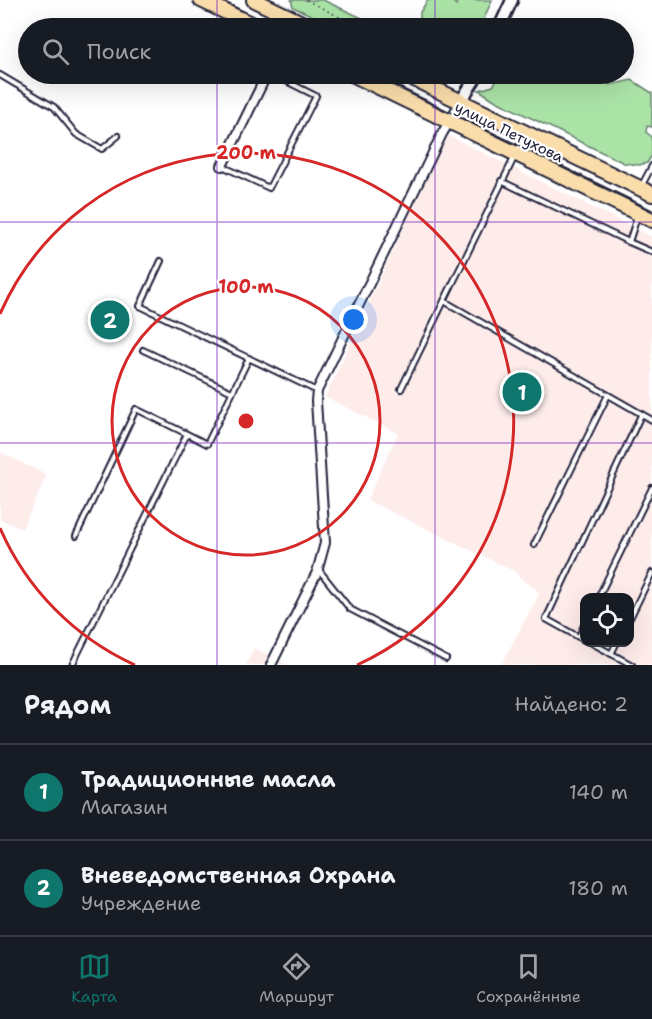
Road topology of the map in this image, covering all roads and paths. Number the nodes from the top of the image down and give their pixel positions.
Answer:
1 (201, 0) edge
2 (254, 0) edge
3 (306, 0) edge
4 (512, 0) edge
5 (239, 18) edge
6 (291, 18) edge
7 (341, 18) edge
8 (504, 18) edge
9 (0, 75) edge
10 (262, 84) edge
11 (293, 84) edge
12 (373, 84) edge
13 (425, 84) edge
14 (468, 84) edge
15 (472, 86) joint
16 (461, 101) junction
17 (450, 121) junction
18 (526, 133) junction
19 (118, 136) dead end
20 (516, 154) junction
21 (222, 166) joint
22 (652, 166) edge
23 (501, 181) junction
24 (646, 191) edge
25 (638, 213) junction
26 (652, 220) edge
27 (629, 242) junction
28 (652, 252) edge
29 (161, 261) dead end
30 (444, 301) junction
31 (143, 350) dead end
32 (249, 358) junction
33 (401, 389) dead end
34 (318, 391) junction
35 (232, 392) junction
36 (607, 397) junction
37 (641, 415) junction
38 (652, 420) edge
39 (187, 434) junction
40 (652, 488) edge
41 (76, 536) dead end
42 (534, 545) dead end
43 (318, 569) junction
44 (652, 573) edge
45 (600, 593) edge
46 (634, 610) edge
47 (579, 637) edge
48 (599, 647) edge
49 (614, 647) edge
50 (611, 654) junction
51 (446, 659) dead end
52 (72, 665) edge
53 (271, 665) edge
54 (632, 665) edge

1 - 5 highway
2 - 6 highway
3 - 7 path
4 - 8 main road
9 - 19 lane
10 - 21 street
11 - 21 lane
12 - 17 highway, улица Петухова
13 - 16 highway, улица Петухова
14 - 15 path
15 - 16 main road
16 - 17 street
16 - 18 highway, улица Петухова
17 - 20 highway, улица Петухова
17 - 34 street
18 - 20 lane
18 - 24 highway, улица Петухова
20 - 23 lane
20 - 25 highway, улица Петухова
22 - 24 lane
23 - 27 lane
23 - 30 lane
25 - 26 highway, улица Петухова
25 - 27 lane
27 - 28 lane
29 - 32 lane
30 - 33 lane
30 - 36 lane
31 - 35 lane
32 - 34 lane
32 - 35 lane
34 - 43 street
35 - 39 lane
36 - 37 lane
36 - 42 lane
37 - 38 lane
37 - 47 lane
39 - 41 lane
39 - 52 lane
40 - 45 lane
43 - 51 lane
43 - 53 street
44 - 46 lane
48 - 50 lane
49 - 50 lane
50 - 54 lane

